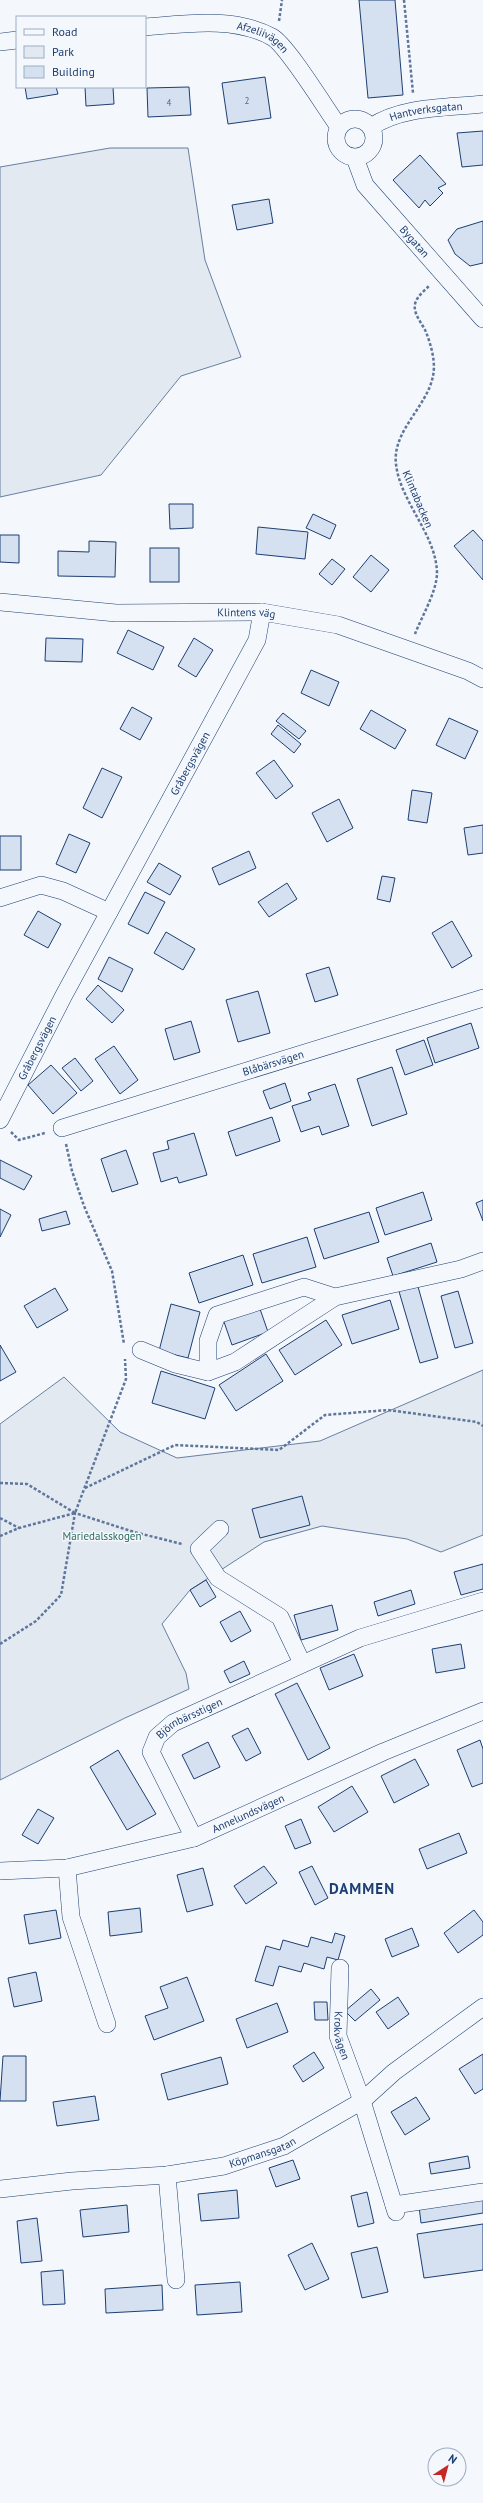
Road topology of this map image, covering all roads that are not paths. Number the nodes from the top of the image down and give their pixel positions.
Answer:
1 (146, 27) edge
2 (16, 40) edge
3 (0, 42) edge
4 (483, 104) edge
5 (339, 127) junction
6 (371, 127) junction
7 (355, 158) junction
8 (483, 319) edge
9 (0, 602) edge
10 (262, 612) junction
11 (483, 679) edge
12 (0, 898) edge
13 (109, 912) junction
14 (483, 998) edge
15 (0, 1120) edge
16 (62, 1128) road end
17 (483, 1261) edge
18 (335, 1297) junction
19 (141, 1350) road end
20 (208, 1372) junction
21 (220, 1529) dead end
22 (483, 1601) edge
23 (302, 1663) junction
24 (483, 1712) edge
25 (194, 1838) junction
26 (66, 1868) junction
27 (0, 1871) edge
28 (340, 1968) dead end
29 (483, 2007) edge
30 (106, 2024) dead end
31 (362, 2101) junction
32 (166, 2176) junction
33 (0, 2189) edge
34 (483, 2192) edge
35 (176, 2280) dead end

1 - 5 street, Afzeliivägen
2 - 3 street
4 - 6 street, Hantverksgatan
5 - 6 street
5 - 7 street
6 - 7 street
7 - 8 street, Bygatan
9 - 10 street, Klintens väg
10 - 11 street, Klintens väg
10 - 13 street, Gråbergsvägen
12 - 13 street
13 - 15 street, Gråbergsvägen
14 - 16 street, Blåbärsvägen
17 - 18 street
18 - 20 street
18 - 20 street
19 - 20 street
21 - 23 street
22 - 23 street, Björnbärsstigen
23 - 25 street, Björnbärsstigen
24 - 25 street, Annelundsvägen
25 - 26 street, Annelundsvägen
26 - 27 street, Annelundsvägen
26 - 30 street
28 - 31 street, Krokvägen
29 - 31 street, Köpmansgatan
31 - 32 street, Köpmansgatan
31 - 34 street, Krokvägen
32 - 33 street, Köpmansgatan
32 - 35 street

